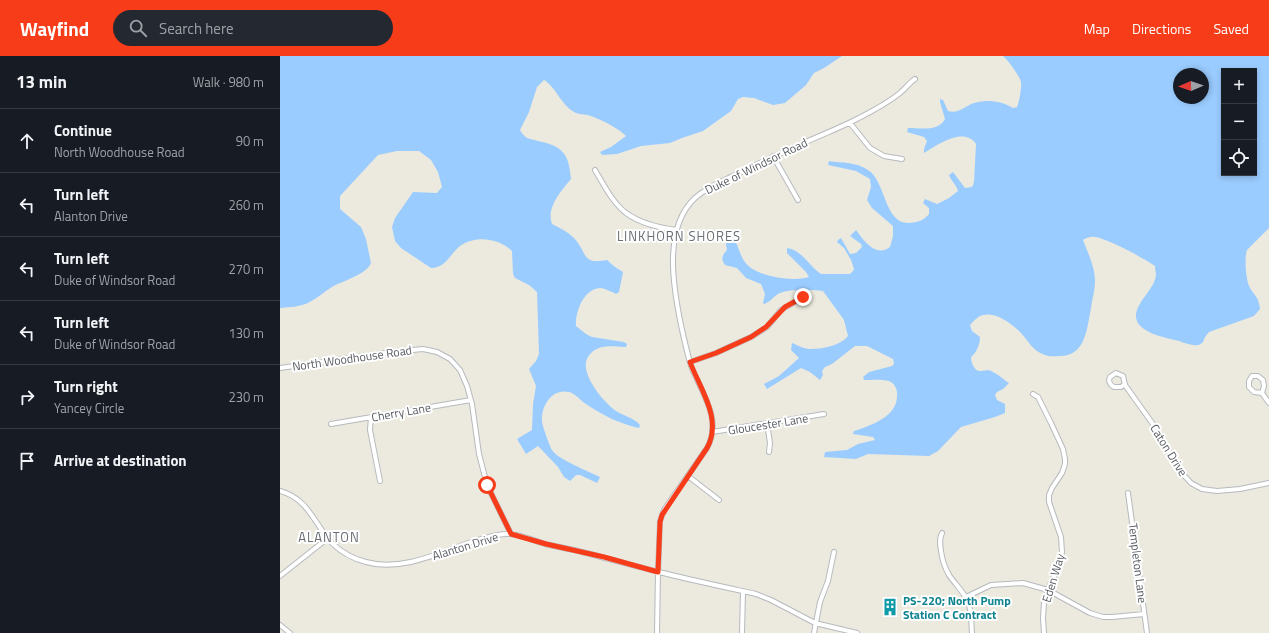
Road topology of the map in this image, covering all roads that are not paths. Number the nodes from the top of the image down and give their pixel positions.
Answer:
1 (915, 79) dead end
2 (850, 122) junction
3 (773, 156) junction
4 (902, 159) dead end
5 (595, 170) dead end
6 (798, 200) dead end
7 (677, 230) junction
8 (803, 297) dead end
9 (690, 362) junction
10 (280, 368) edge
11 (1125, 384) junction
12 (1262, 393) junction
13 (1033, 394) dead end
14 (471, 400) junction
15 (1269, 403) edge
16 (824, 414) dead end
17 (371, 417) junction
18 (767, 423) junction
19 (331, 424) dead end
20 (712, 432) junction
21 (769, 452) dead end
22 (688, 476) junction
23 (380, 481) dead end
24 (1269, 483) edge
25 (280, 491) edge
26 (1128, 493) dead end
27 (719, 500) dead end
28 (942, 533) dead end
29 (511, 534) junction
30 (328, 538) junction
31 (834, 552) dead end
32 (658, 572) junction
33 (280, 576) edge
34 (1048, 590) junction
35 (743, 591) junction
36 (966, 597) junction
37 (1144, 614) junction
38 (815, 623) junction
39 (280, 625) edge
40 (290, 633) edge
41 (657, 633) edge
42 (742, 633) edge
43 (814, 633) edge
44 (856, 633) edge
45 (972, 633) edge
46 (1044, 633) edge
47 (1147, 633) edge

1 - 2 street, Duke of Windsor Road
2 - 3 street, Duke of Windsor Road
2 - 4 street
3 - 6 street
3 - 7 street, Duke of Windsor Road
5 - 7 street
7 - 9 street, Duke of Windsor Road
8 - 9 street
9 - 20 street, Duke of Windsor Road
10 - 14 street, North Woodhouse Road
11 - 11 street, Caton Drive
11 - 24 street, Caton Drive
12 - 12 street
12 - 15 street
13 - 34 street, Eden Way
14 - 17 street, Cherry Lane
14 - 29 street, North Woodhouse Road
16 - 18 street, Gloucester Lane
17 - 19 street, Cherry Lane
17 - 23 street
18 - 20 street, Gloucester Lane
18 - 21 street
20 - 22 street, Duke of Windsor Road
22 - 27 street
22 - 32 street, Duke of Windsor Road
25 - 30 street, Alanton Drive
26 - 37 street, Templeton Lane
28 - 36 street
29 - 30 street, Alanton Drive
29 - 32 street, Alanton Drive
30 - 33 street
31 - 38 street
32 - 35 street, Alanton Drive
32 - 41 street, Duke of Windsor Road
34 - 36 street
34 - 37 street
34 - 46 street, Eden Way
35 - 38 street, Alanton Drive
35 - 42 street
36 - 45 street
37 - 47 street, Templeton Lane
38 - 43 street
38 - 44 street, Alanton Drive
39 - 40 street

